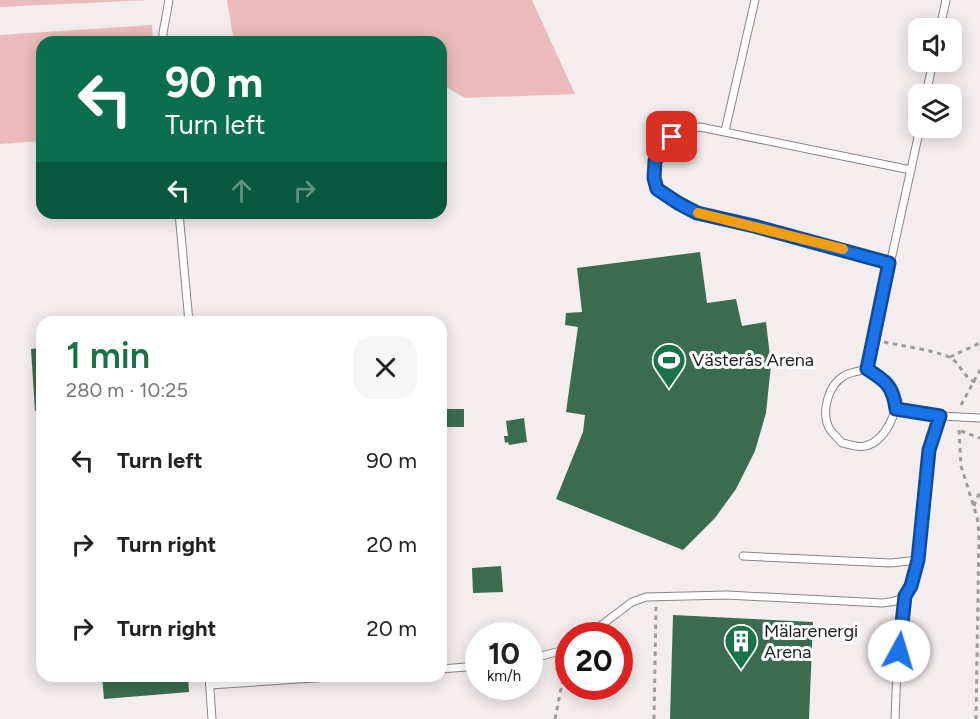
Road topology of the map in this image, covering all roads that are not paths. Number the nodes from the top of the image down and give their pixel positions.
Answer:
1 (169, 0) edge
2 (755, 0) edge
3 (946, 0) edge
4 (942, 18) edge
5 (163, 36) edge
6 (725, 131) junction
7 (918, 138) edge
8 (911, 170) junction
9 (180, 219) edge
10 (889, 263) junction
11 (188, 316) edge
12 (867, 369) junction
13 (896, 409) junction
14 (940, 416) junction
15 (980, 418) edge
16 (742, 556) dead end
17 (918, 560) junction
18 (905, 596) junction
19 (606, 622) edge
20 (465, 667) edge
21 (447, 669) edge
22 (210, 682) edge
23 (255, 682) edge
24 (210, 685) junction
25 (212, 719) edge
26 (895, 719) edge

1 - 5 lane
2 - 6 lane
3 - 4 lane
6 - 8 lane
6 - 10 lane
7 - 8 lane
8 - 10 lane
9 - 11 lane
10 - 12 lane
12 - 13 lane
12 - 13 lane
13 - 14 lane
14 - 15 lane
14 - 17 lane
16 - 17 lane
17 - 18 lane
18 - 19 lane
18 - 26 lane
20 - 21 lane
22 - 24 lane
23 - 24 lane
24 - 25 lane

